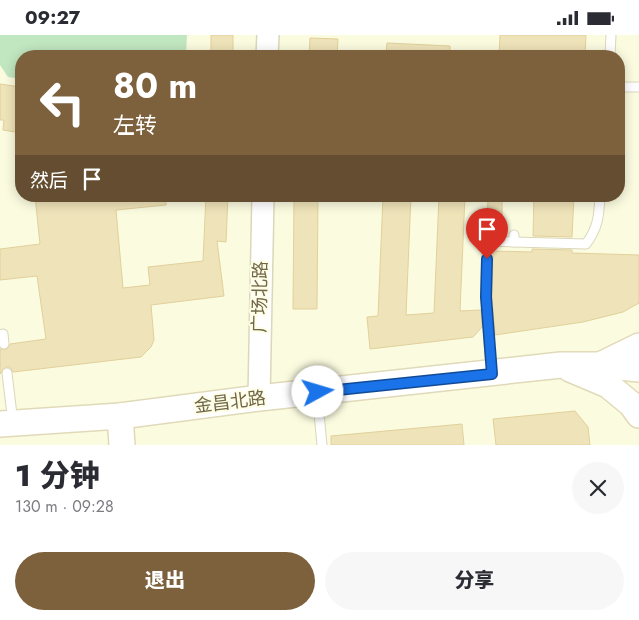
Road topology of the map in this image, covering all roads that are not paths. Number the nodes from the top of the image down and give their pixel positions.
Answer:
1 (268, 35) edge
2 (611, 35) edge
3 (267, 50) edge
4 (610, 50) edge
5 (625, 87) edge
6 (639, 87) edge
7 (263, 202) edge
8 (600, 202) edge
9 (0, 335) edge
10 (4, 344) dead end
11 (639, 346) edge
12 (561, 365) junction
13 (600, 365) junction
14 (639, 369) edge
15 (7, 373) dead end
16 (492, 374) junction
17 (318, 392) junction
18 (259, 398) junction
19 (639, 415) edge
20 (114, 416) junction
21 (6, 423) edge
22 (109, 445) edge
23 (122, 445) edge
24 (322, 445) edge

1 - 3 street
2 - 4 lane
5 - 6 lane
7 - 18 street, 广场北路
8 - 16 lane
9 - 10 lane
11 - 13 main road
12 - 13 main road, 金昌北路
12 - 16 main road, 金昌北路
12 - 19 main road
13 - 14 main road, 金昌北路
15 - 21 lane
16 - 17 main road, 金昌北路
17 - 18 main road, 金昌北路
17 - 24 lane
18 - 20 main road, 金昌北路
20 - 21 main road, 金昌北路
20 - 22 main road
20 - 23 main road

